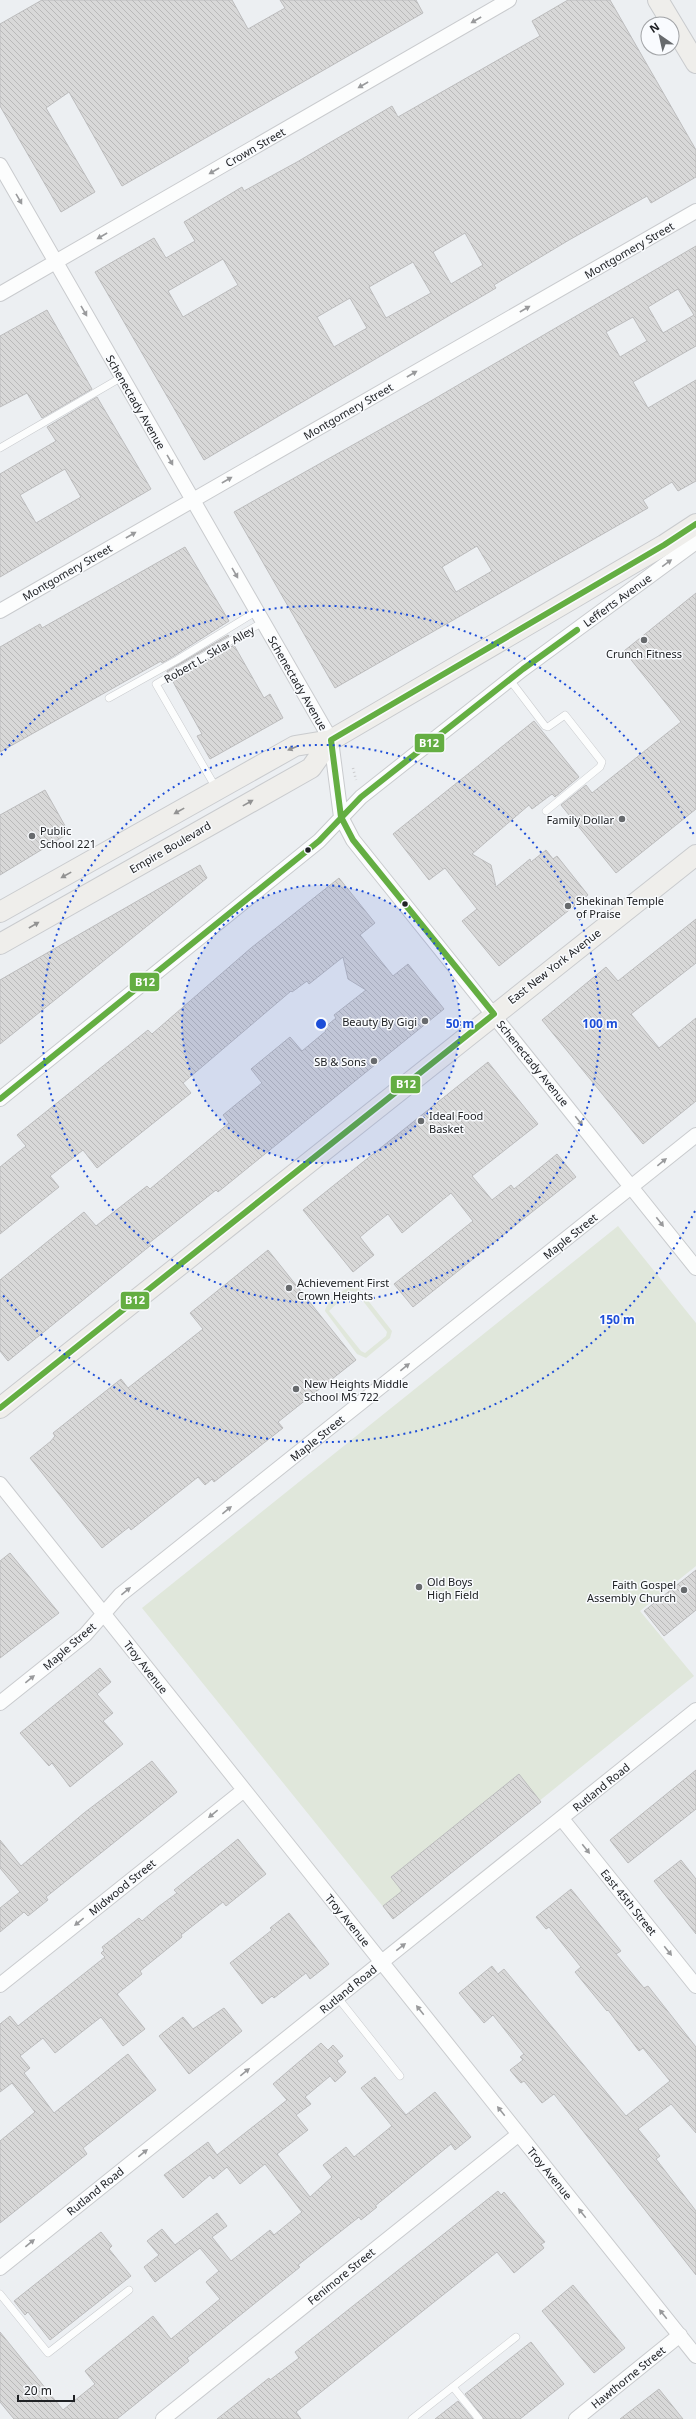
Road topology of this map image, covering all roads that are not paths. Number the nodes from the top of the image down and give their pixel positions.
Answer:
1 (509, 0) edge
2 (658, 0) edge
3 (696, 63) edge
4 (0, 165) edge
5 (696, 211) edge
6 (56, 262) junction
7 (0, 294) edge
8 (122, 378) junction
9 (0, 448) edge
10 (193, 500) junction
11 (696, 524) edge
12 (696, 542) edge
13 (0, 611) edge
14 (260, 617) junction
15 (510, 680) junction
16 (109, 698) dead end
17 (330, 740) junction
18 (217, 790) junction
19 (546, 811) dead end
20 (341, 818) junction
21 (696, 855) edge
22 (0, 912) edge
23 (0, 944) edge
24 (494, 1014) junction
25 (0, 1098) edge
26 (696, 1135) edge
27 (632, 1187) junction
28 (696, 1268) edge
29 (0, 1408) edge
30 (0, 1484) edge
31 (104, 1614) junction
32 (0, 1703) edge
33 (696, 1710) edge
34 (244, 1790) junction
35 (562, 1819) junction
36 (382, 1962) junction
37 (0, 1985) edge
38 (696, 1986) edge
39 (338, 1998) junction
40 (400, 2076) dead end
41 (519, 2134) junction
42 (0, 2268) edge
43 (129, 2290) dead end
44 (0, 2294) edge
45 (680, 2336) junction
46 (516, 2337) dead end
47 (696, 2356) edge
48 (453, 2387) junction
49 (163, 2419) edge
50 (412, 2419) edge
51 (478, 2419) edge
52 (576, 2419) edge

1 -> 6 street, Crown Street
2 - 3 main road
4 -> 6 street, Schenectady Avenue
10 -> 5 street, Montgomery Street
6 - 7 street, Crown Street
6 -> 8 street, Schenectady Avenue
8 - 9 lane
8 -> 10 street, Schenectady Avenue
13 -> 10 street, Montgomery Street
10 -> 14 street, Schenectady Avenue
11 - 17 main road, Empire Boulevard
15 -> 12 street, Lefferts Avenue
14 - 16 lane
14 - 17 street, Schenectady Avenue
14 - 18 lane, Robert L. Sklar Alley
15 - 19 lane
15 - 20 street, Lefferts Avenue
17 -> 18 main road, Empire Boulevard
17 - 20 street, Schenectady Avenue
23 -> 17 main road, Empire Boulevard
18 -> 22 main road, Empire Boulevard
20 - 24 street, Schenectady Avenue
20 - 25 street, Lefferts Avenue
21 - 24 main road, East New York Avenue
24 -> 27 street, Schenectady Avenue
24 - 29 main road, East New York Avenue
27 -> 26 street, Maple Street
27 -> 28 street, Schenectady Avenue
31 -> 27 street, Maple Street
30 - 31 street, Troy Avenue
32 -> 31 street, Maple Street
31 - 34 street, Troy Avenue
33 - 35 street, Rutland Road
34 - 36 street, Troy Avenue
34 -> 37 street, Midwood Street
36 -> 35 street, Rutland Road
35 -> 38 street, East 45th Street
36 - 39 street, Rutland Road
41 -> 36 street, Troy Avenue
39 - 40 lane
42 -> 39 street, Rutland Road
45 -> 41 street, Troy Avenue
41 - 49 street, Fenimore Street
43 - 44 lane
45 - 47 street, Troy Avenue
45 - 52 street, Hawthorne Street
46 - 48 lane
48 - 50 lane
48 - 51 lane

